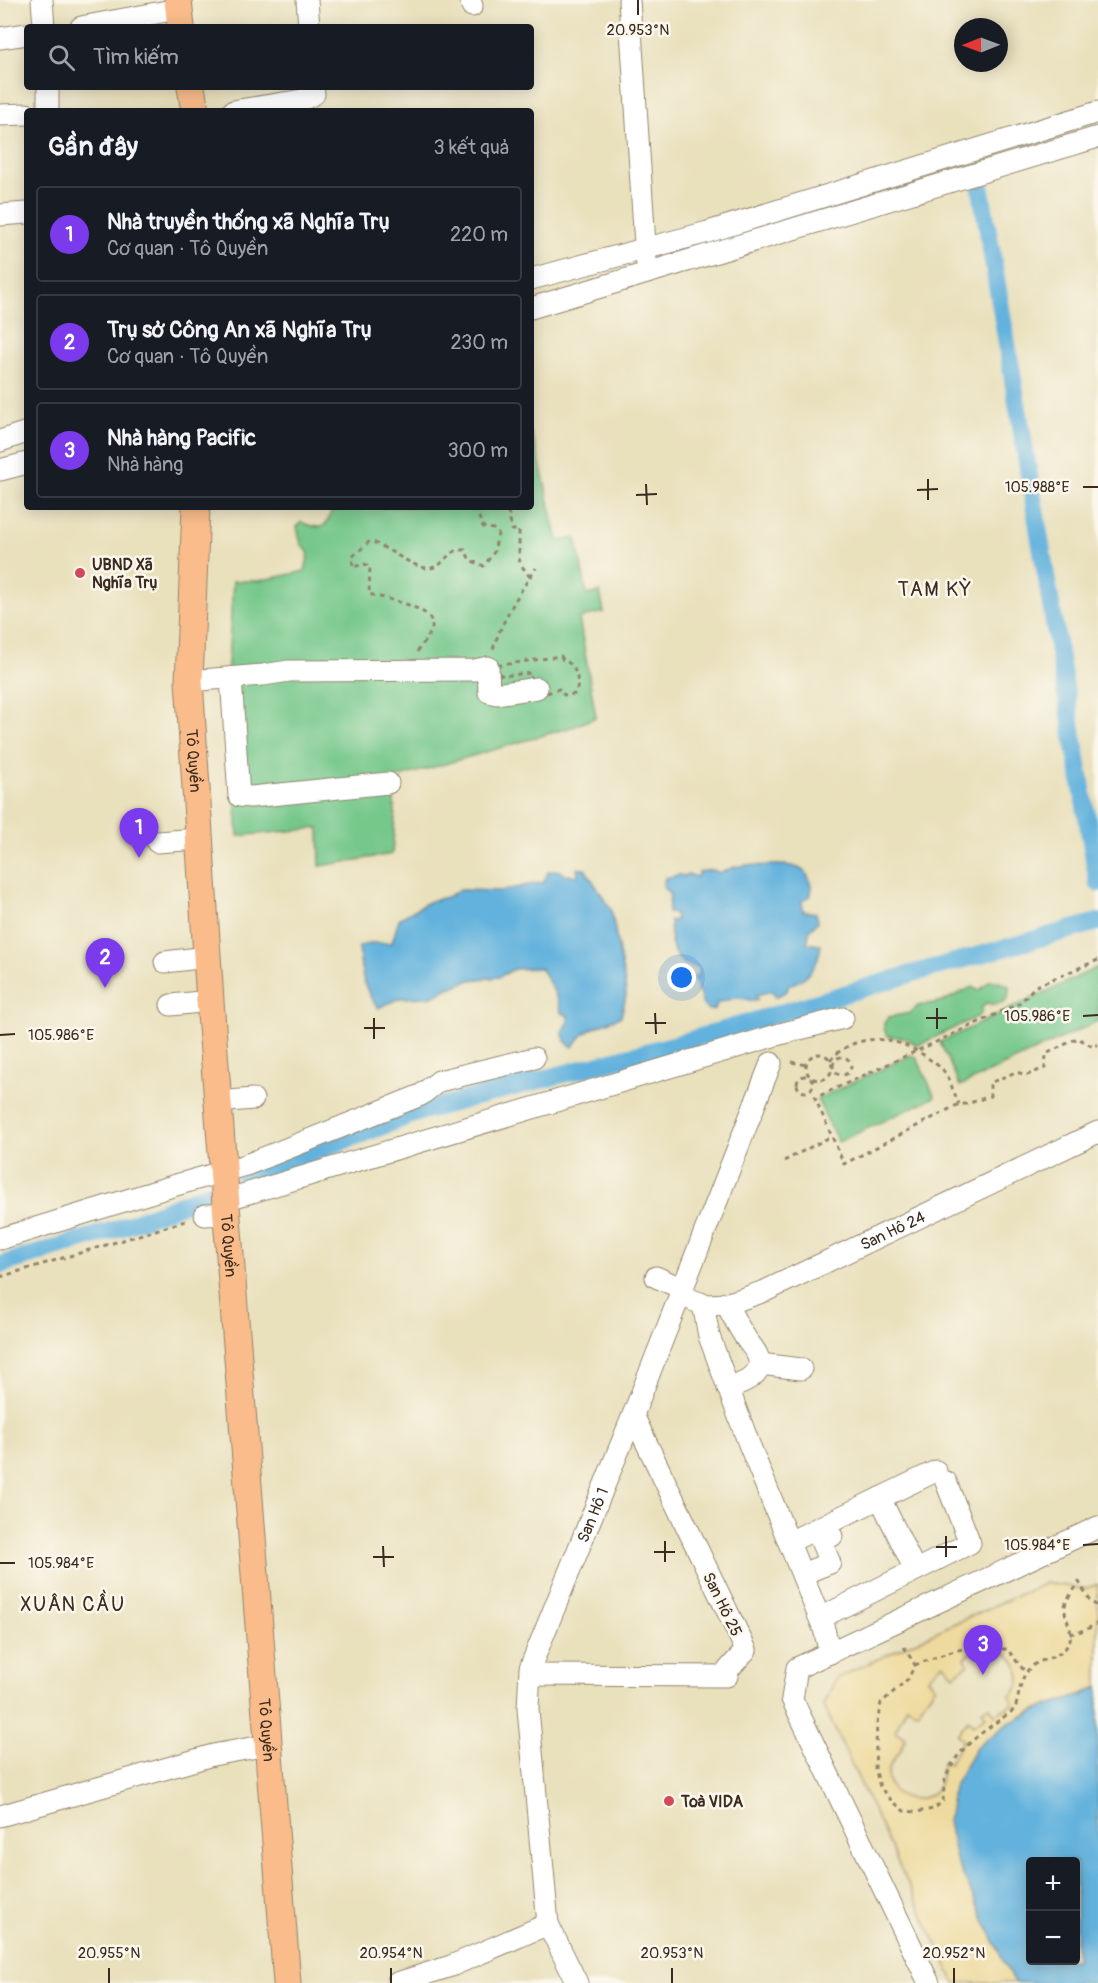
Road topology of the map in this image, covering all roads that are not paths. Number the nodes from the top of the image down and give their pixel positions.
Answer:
1 (42, 0) edge
2 (307, 0) edge
3 (628, 0) edge
4 (179, 12) edge
5 (44, 24) edge
6 (101, 24) edge
7 (309, 24) edge
8 (24, 34) edge
9 (0, 38) edge
10 (48, 90) edge
11 (192, 90) edge
12 (313, 90) edge
13 (48, 108) edge
14 (194, 108) edge
15 (252, 108) edge
16 (1098, 112) edge
17 (0, 114) edge
18 (24, 114) edge
19 (1098, 137) edge
20 (24, 213) edge
21 (0, 215) edge
22 (644, 247) junction
23 (648, 273) junction
24 (534, 278) edge
25 (534, 307) edge
26 (24, 433) edge
27 (0, 441) edge
28 (24, 464) edge
29 (0, 470) edge
30 (196, 510) edge
31 (231, 678) junction
32 (189, 681) junction
33 (537, 688) dead end
34 (388, 783) dead end
35 (199, 839) junction
36 (157, 843) dead end
37 (207, 957) junction
38 (165, 962) dead end
39 (210, 1001) junction
40 (171, 1005) dead end
41 (843, 1018) dead end
42 (534, 1058) dead end
43 (782, 1063) road end
44 (253, 1099) dead end
45 (218, 1102) junction
46 (1098, 1132) edge
47 (223, 1171) junction
48 (219, 1210) junction
49 (0, 1239) edge
50 (656, 1277) dead end
51 (681, 1292) junction
52 (726, 1303) junction
53 (703, 1304) junction
54 (760, 1364) junction
55 (801, 1369) dead end
56 (728, 1388) junction
57 (633, 1415) junction
58 (880, 1498) junction
59 (1098, 1527) edge
60 (832, 1536) dead end
61 (789, 1542) junction
62 (915, 1570) junction
63 (802, 1574) junction
64 (820, 1618) junction
65 (830, 1653) junction
66 (530, 1675) junction
67 (268, 1745) junction
68 (0, 1816) edge
69 (548, 1924) junction
70 (287, 1983) edge
71 (397, 1983) edge
72 (577, 1983) edge
73 (929, 1983) edge

1 - 5 street
2 - 7 street
3 - 22 street
4 - 6 street
8 - 9 street
10 - 13 street
11 - 14 main road
12 - 15 street
16 - 22 street
17 - 18 street
19 - 23 street
20 - 21 street
22 - 23 street
22 - 24 street
23 - 25 street
26 - 27 street
28 - 29 street
30 - 32 main road, Tô Quyền
31 - 32 street
31 - 33 street
31 - 34 street
32 - 35 main road, Tô Quyền
35 - 36 street
35 - 37 main road, Tô Quyền
37 - 38 street
37 - 39 main road, Tô Quyền
39 - 40 street
39 - 45 main road, Tô Quyền
41 - 48 street
42 - 47 street
43 - 51 street, San Hô 1
44 - 45 street
45 - 47 main road, Tô Quyền
46 - 52 street, San Hô 24
47 - 48 main road, Tô Quyền
47 - 49 street
48 - 67 main road, Tô Quyền
50 - 51 street, San Hô 24
51 - 53 street, San Hô 24
51 - 57 street, San Hô 1
52 - 53 street, San Hô 24
52 - 54 street
53 - 56 street
54 - 55 street
54 - 56 street
56 - 61 street
57 - 66 street, San Hô 1
57 - 66 street, San Hô 25
58 - 61 street
58 - 62 street
58 - 62 street
59 - 65 street
60 - 63 street
61 - 63 street
62 - 64 street
63 - 64 street
64 - 65 street
65 - 73 street
66 - 69 street, San Hô 1
67 - 68 street
67 - 70 main road, Tô Quyền
69 - 71 street
69 - 72 street, San Hô 1

